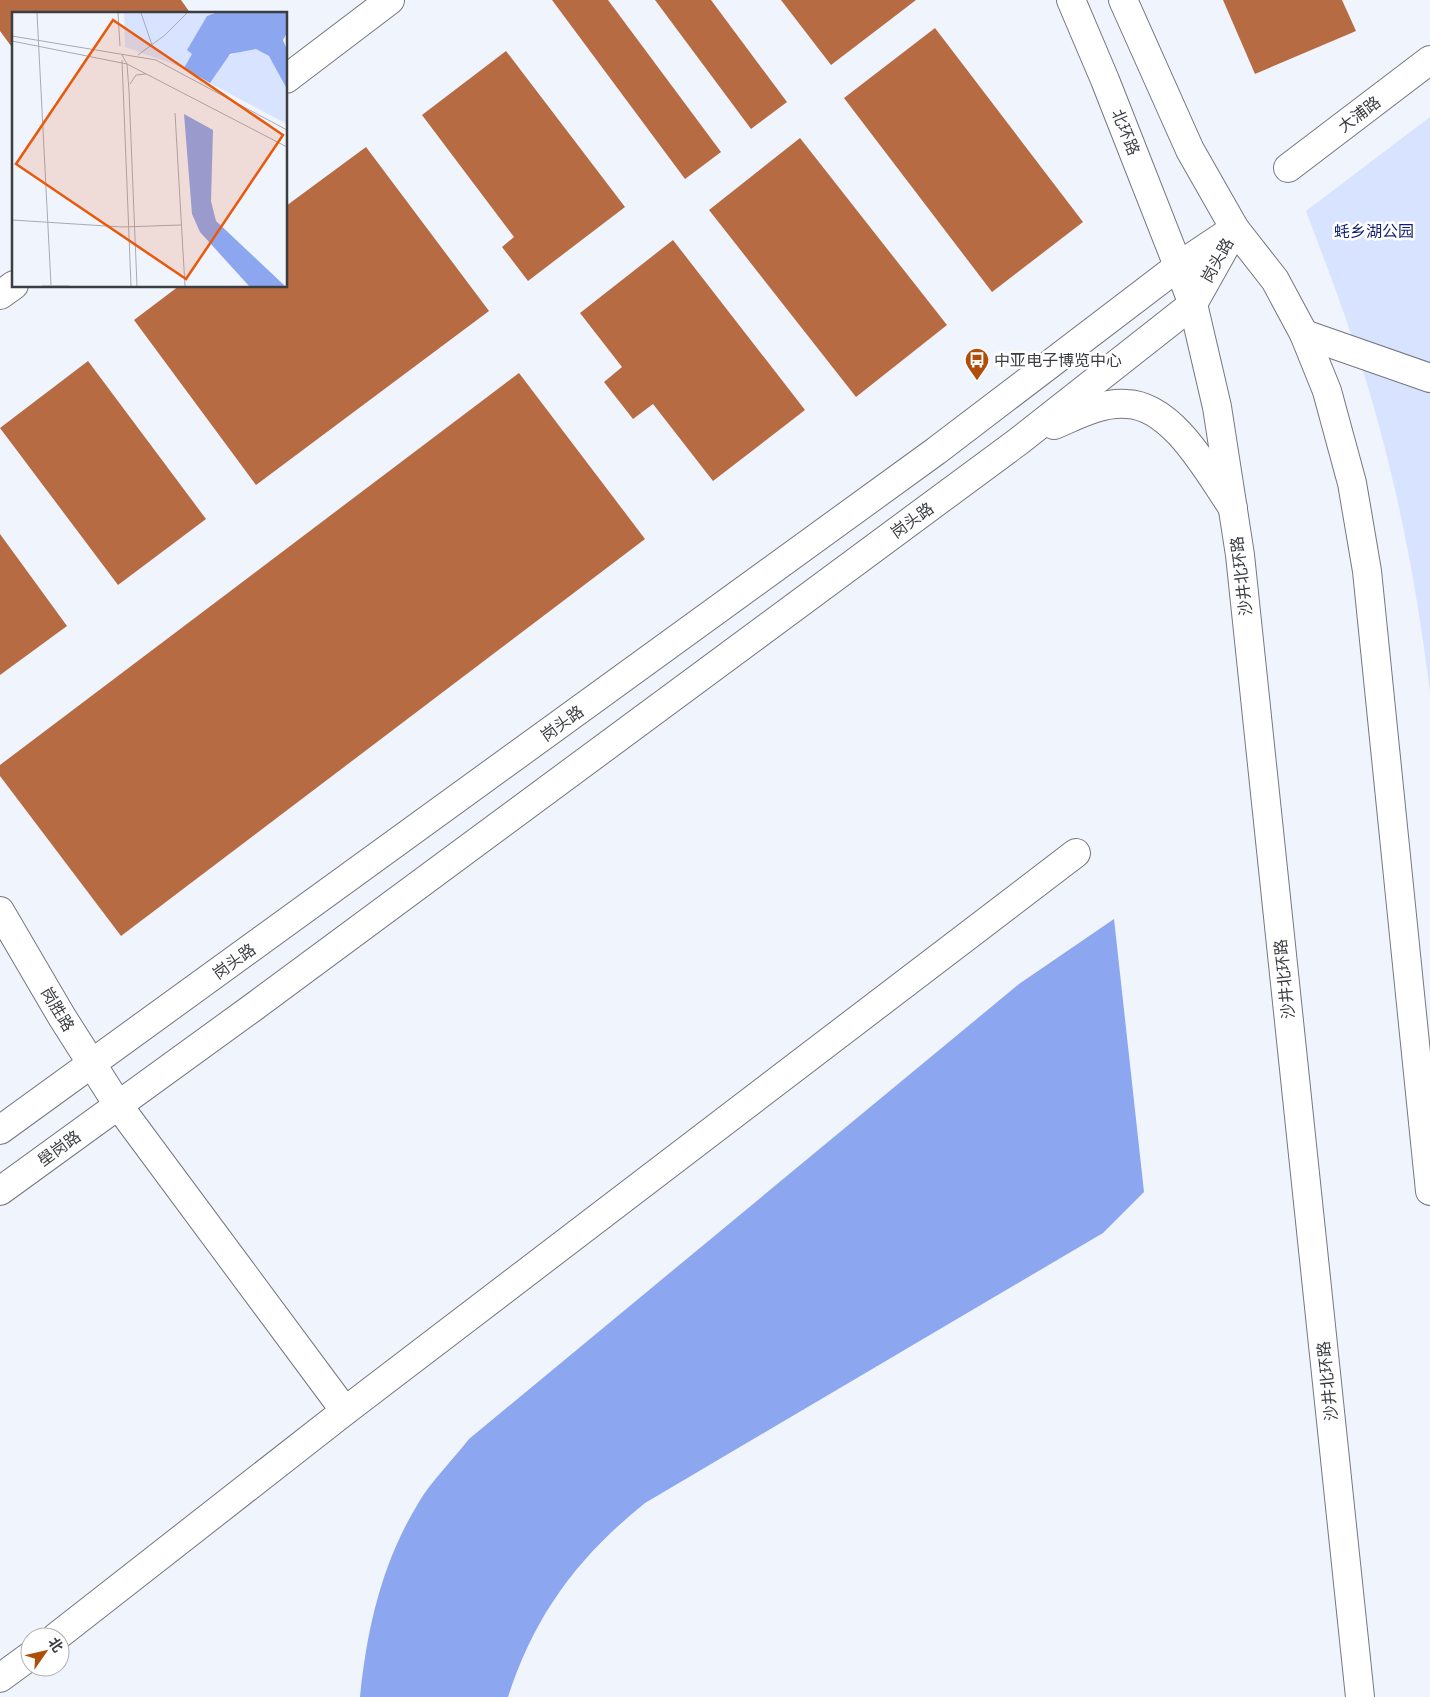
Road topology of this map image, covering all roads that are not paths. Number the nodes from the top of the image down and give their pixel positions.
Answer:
1 (390, 0) edge
2 (1071, 0) edge
3 (1123, 0) edge
4 (1430, 60) edge
5 (288, 77) edge
6 (1288, 168) dead end
7 (1234, 229) junction
8 (1180, 265) junction
9 (12, 286) edge
10 (0, 295) edge
11 (1193, 304) junction
12 (1304, 334) junction
13 (1430, 378) edge
14 (1019, 441) junction
15 (1233, 508) junction
16 (1076, 853) dead end
17 (0, 911) edge
18 (91, 1064) junction
19 (118, 1105) junction
20 (0, 1130) edge
21 (0, 1191) edge
22 (1430, 1191) edge
23 (345, 1411) junction
24 (69, 1627) edge
25 (20, 1663) edge
26 (0, 1678) edge
27 (1360, 1697) edge

1 - 5 street
2 - 8 street, 北环路
3 - 7 street
4 - 6 street, 大浦路
7 - 8 street, 岗头路
7 - 11 street, 岗头路
7 - 12 street
8 - 11 street, 沙井北环路
8 - 18 street, 岗头路
9 - 10 street
11 - 14 street, 岗头路
11 - 15 street, 沙井北环路
12 - 13 street
12 - 22 street
14 - 15 street
14 - 19 street, 岗头路
15 - 27 street, 沙井北环路
16 - 23 street
17 - 18 street, 岗胜路
18 - 19 street, 岗胜路
18 - 20 street
19 - 21 street, 壆岗路
19 - 23 street, 岗胜路
23 - 24 street
25 - 26 street

